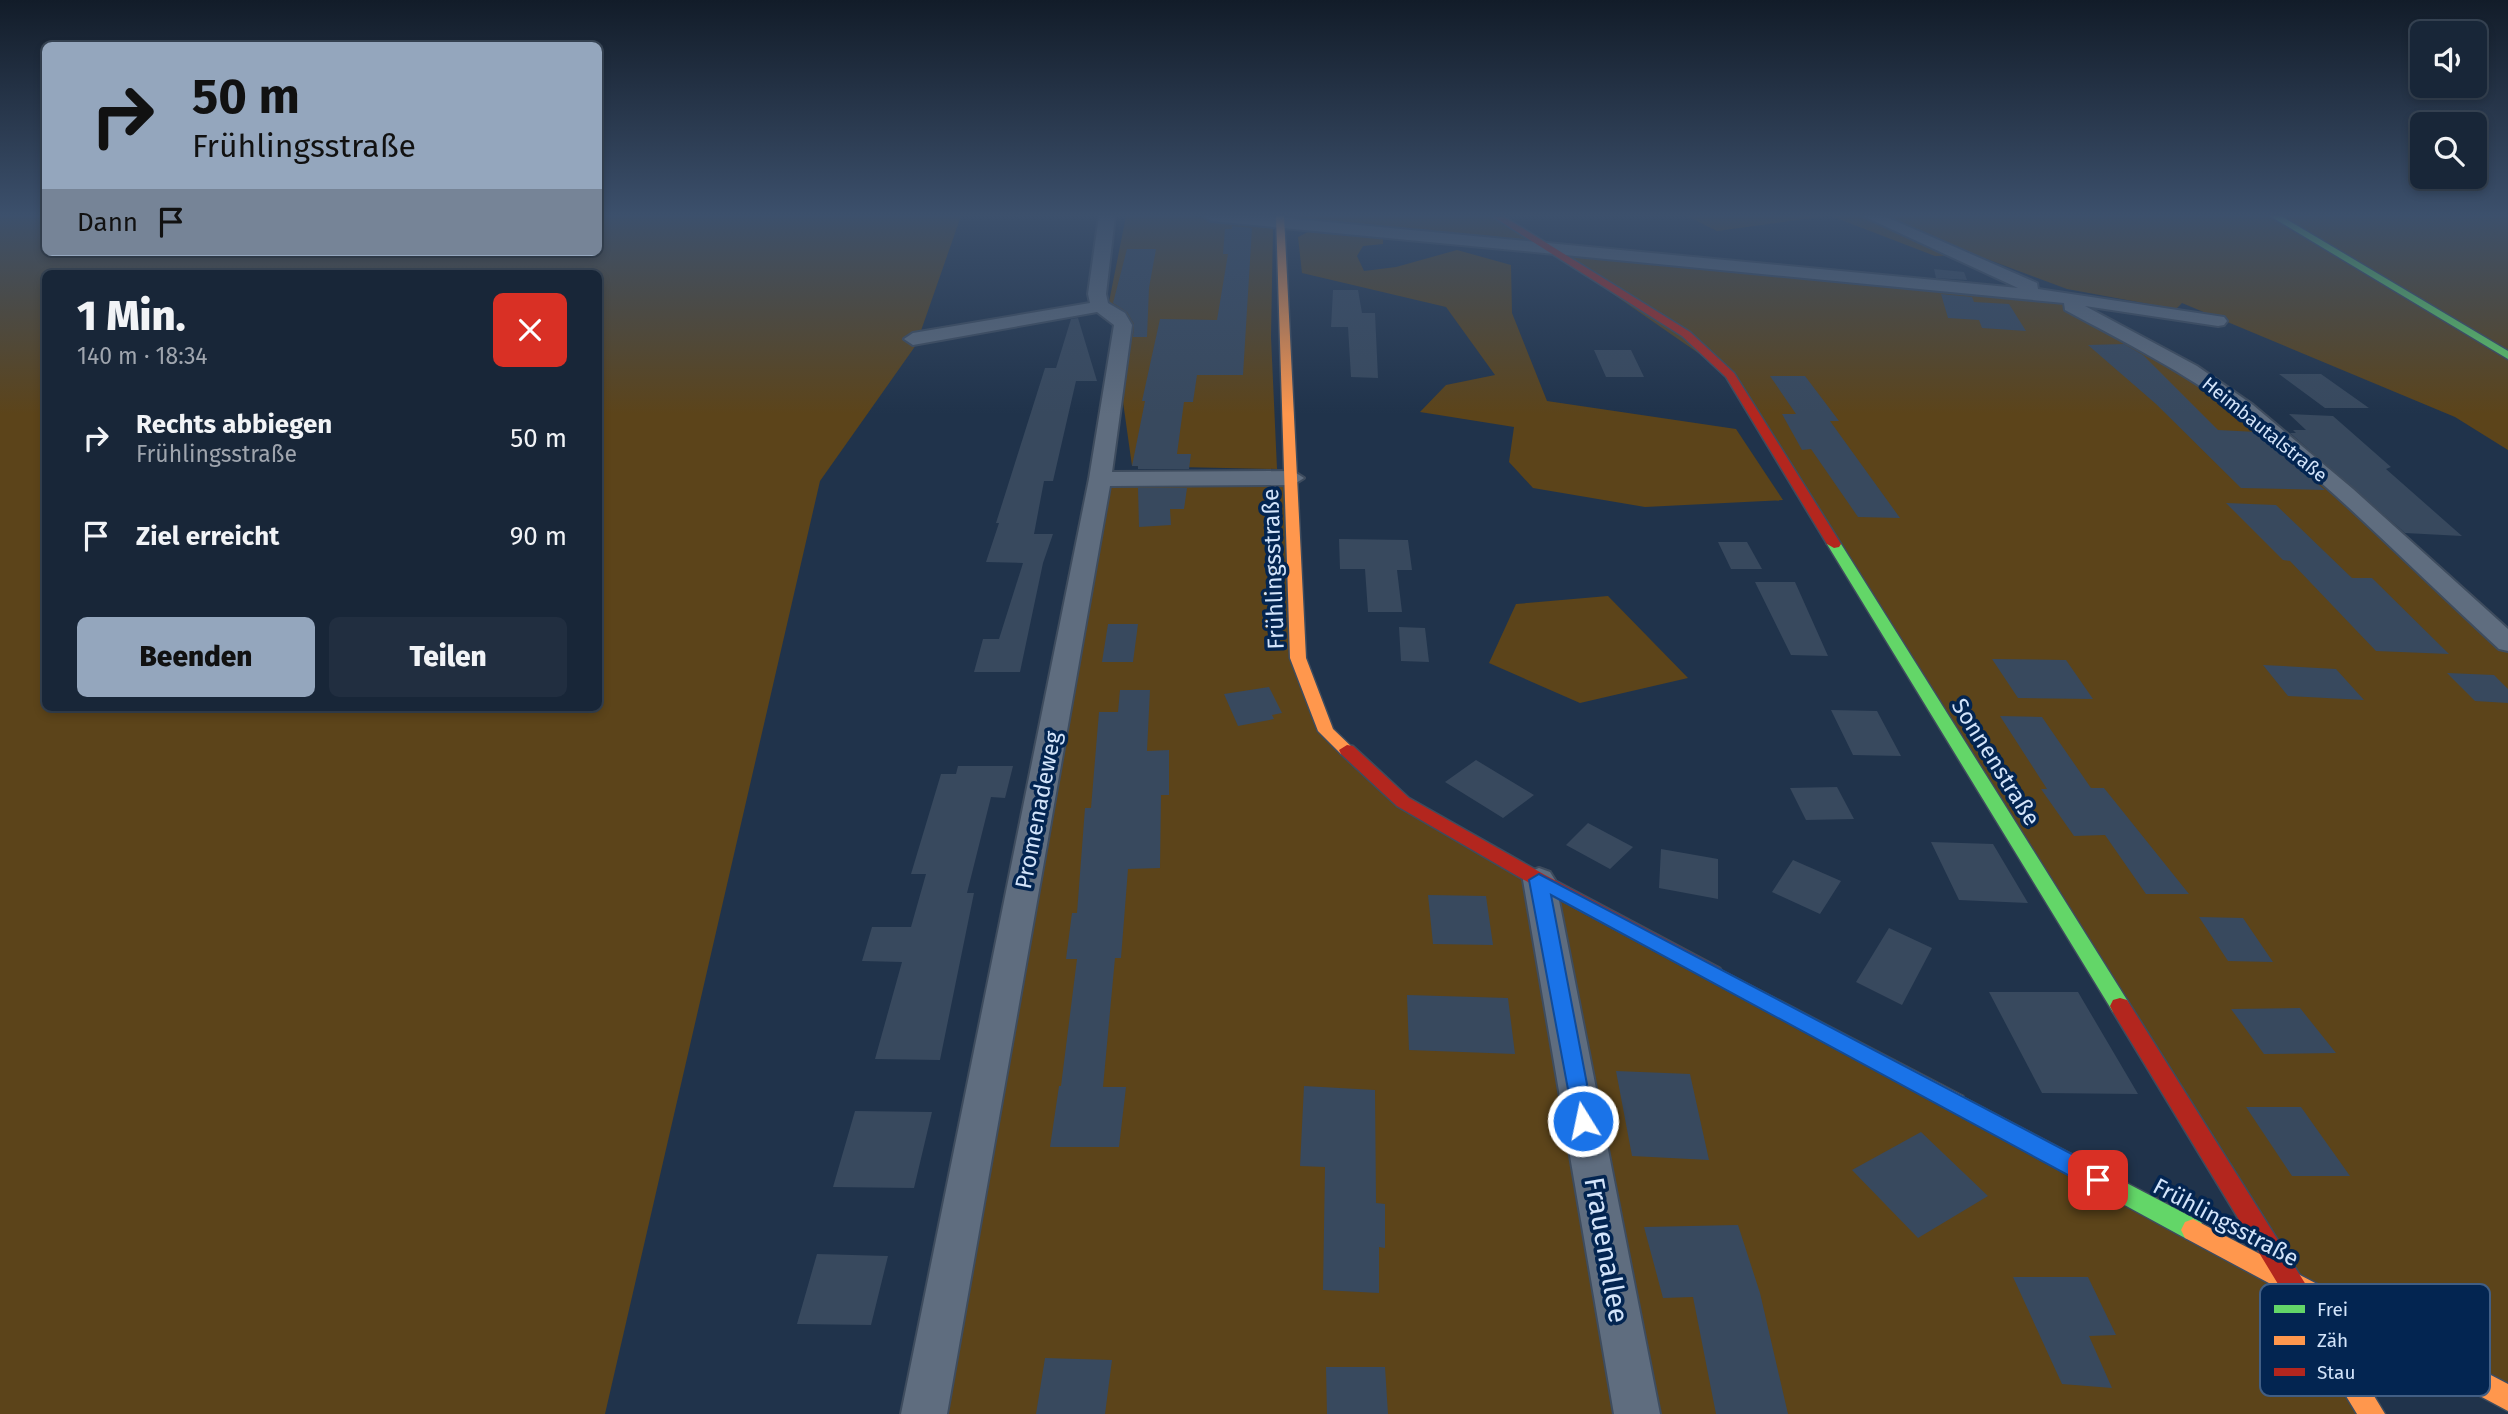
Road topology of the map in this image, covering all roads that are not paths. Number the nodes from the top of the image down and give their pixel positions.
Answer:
1 (1099, 282) edge
2 (1284, 282) edge
3 (1601, 282) edge
4 (1896, 282) edge
5 (2020, 282) edge
6 (2384, 282) edge
7 (2052, 296) junction
8 (1100, 306) junction
9 (2218, 321) dead end
10 (913, 339) dead end
11 (2508, 356) edge
12 (1293, 478) junction
13 (1100, 479) junction
14 (2508, 643) edge
15 (1539, 880) junction
16 (2292, 1283) joint
17 (2490, 1388) edge
18 (2361, 1396) edge
19 (2508, 1398) edge
20 (923, 1414) edge
21 (1637, 1414) edge
22 (2372, 1414) edge

1 - 8 street
2 - 12 main road, Frühlingsstraße
3 - 16 main road, Sonnenstraße
4 - 7 street
5 - 7 street, Heimbautalstraße
6 - 11 main road
7 - 9 street
7 - 14 street, Heimbautalstraße
8 - 10 street
8 - 13 street, Promenadeweg
12 - 13 street
12 - 15 main road, Frühlingsstraße
13 - 20 street, Promenadeweg
15 - 16 main road, Frühlingsstraße
15 - 21 street, Frauenallee
17 - 19 main road, Frühlingsstraße
18 - 22 main road, Sonnenstraße

